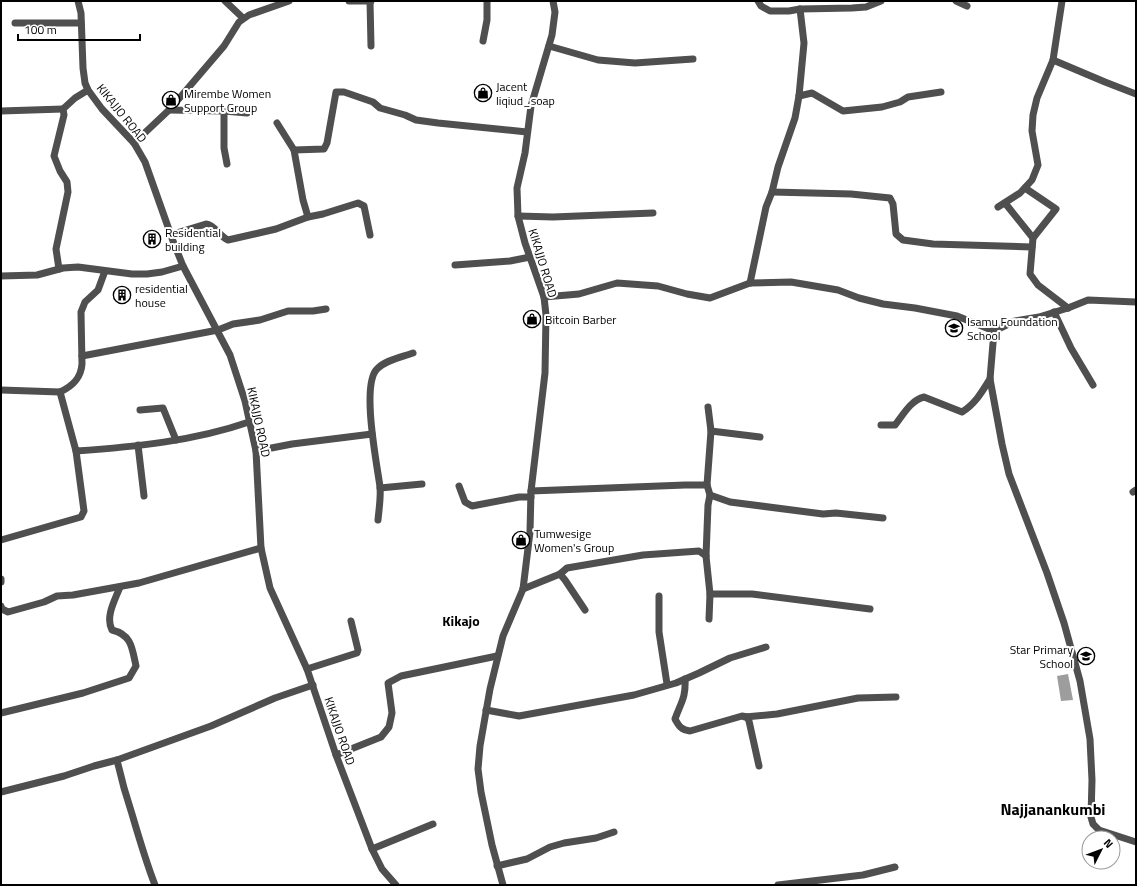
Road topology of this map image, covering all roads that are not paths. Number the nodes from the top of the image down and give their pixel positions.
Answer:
1 (78, 1) edge
2 (225, 1) edge
3 (289, 1) edge
4 (349, 1) edge
5 (370, 1) edge
6 (487, 1) edge
7 (553, 1) edge
8 (758, 1) edge
9 (881, 1) edge
10 (956, 1) edge
11 (1062, 1) edge
12 (966, 6) dead end
13 (800, 9) junction
14 (243, 18) junction
15 (81, 23) junction
16 (16, 24) dead end
17 (483, 41) dead end
18 (370, 46) dead end
19 (549, 46) junction
20 (693, 59) dead end
21 (1053, 60) junction
22 (88, 90) junction
23 (941, 92) dead end
24 (1136, 94) edge
25 (799, 96) junction
26 (63, 110) junction
27 (169, 110) junction
28 (1, 111) edge
29 (224, 111) junction
30 (247, 113) dead end
31 (277, 123) dead end
32 (527, 132) junction
33 (134, 143) junction
34 (294, 150) junction
35 (227, 164) dead end
36 (1025, 188) junction
37 (772, 192) junction
38 (1005, 203) junction
39 (998, 207) dead end
40 (653, 213) dead end
41 (518, 216) junction
42 (308, 217) junction
43 (170, 235) junction
44 (370, 235) dead end
45 (1033, 238) junction
46 (1032, 247) junction
47 (530, 257) junction
48 (456, 265) dead end
49 (183, 266) junction
50 (58, 269) junction
51 (105, 271) junction
52 (1, 276) edge
53 (750, 283) junction
54 (544, 297) junction
55 (1136, 302) edge
56 (1068, 308) junction
57 (326, 309) dead end
58 (1054, 312) junction
59 (218, 330) junction
60 (994, 331) junction
61 (413, 353) dead end
62 (82, 356) junction
63 (990, 379) junction
64 (1093, 385) dead end
65 (1, 390) edge
66 (60, 392) junction
67 (708, 407) dead end
68 (140, 410) dead end
69 (250, 422) junction
70 (881, 425) dead end
71 (711, 431) junction
72 (372, 434) junction
73 (760, 437) dead end
74 (176, 440) junction
75 (138, 445) junction
76 (76, 451) junction
77 (256, 451) junction
78 (422, 484) dead end
79 (707, 485) junction
80 (459, 486) dead end
81 (380, 488) junction
82 (531, 494) junction
83 (710, 495) junction
84 (144, 496) dead end
85 (883, 518) dead end
86 (378, 520) dead end
87 (1, 540) edge
88 (261, 548) junction
89 (706, 556) junction
90 (560, 574) junction
91 (120, 587) junction
92 (523, 589) junction
93 (710, 594) junction
94 (659, 596) dead end
95 (1, 606) edge
96 (585, 610) dead end
97 (870, 610) dead end
98 (709, 619) dead end
99 (351, 621) dead end
100 (766, 647) dead end
101 (498, 656) junction
102 (307, 669) junction
103 (685, 679) junction
104 (667, 684) junction
105 (313, 685) junction
106 (896, 697) dead end
107 (486, 710) junction
108 (1, 713) edge
109 (745, 717) junction
110 (336, 755) junction
111 (117, 760) junction
112 (760, 766) dead end
113 (1, 792) edge
114 (432, 824) dead end
115 (614, 832) dead end
116 (1136, 842) edge
117 (372, 848) junction
118 (497, 866) junction
119 (895, 867) dead end
120 (155, 885) edge
121 (396, 885) edge
122 (502, 885) edge
123 (778, 885) edge

1 - 15 street, KIKAJJO ROAD
2 - 14 street
3 - 14 street
4 - 5 street
5 - 18 street
6 - 17 street
7 - 19 street, KIKAJJO ROAD
8 - 13 street
9 - 13 street
10 - 12 street
11 - 21 street
13 - 25 street
14 - 27 street
15 - 16 street
15 - 22 street, KIKAJJO ROAD
19 - 20 street
19 - 32 street, KIKAJJO ROAD
21 - 24 street
21 - 36 street
22 - 26 street
22 - 33 street, KIKAJJO ROAD
23 - 25 street
25 - 37 street
26 - 28 street
26 - 50 street
27 - 29 street
27 - 33 street
29 - 30 street
29 - 35 street
31 - 34 street
32 - 34 street
32 - 41 street, KIKAJJO ROAD
33 - 43 street, KIKAJJO ROAD
34 - 42 street
36 - 38 street
36 - 45 street
37 - 46 street
37 - 53 street
38 - 39 street
38 - 45 street
40 - 41 street
41 - 47 street, KIKAJJO ROAD
42 - 43 street
42 - 44 street
43 - 49 street, KIKAJJO ROAD
45 - 46 street
46 - 56 street
47 - 48 street
47 - 54 street, KIKAJJO ROAD
49 - 51 street
49 - 59 street, KIKAJJO ROAD
50 - 51 street
50 - 52 street
51 - 62 street
53 - 54 street
53 - 60 street
54 - 82 street, KIKAJJO ROAD
55 - 56 street
56 - 58 street
57 - 59 street
58 - 60 street
58 - 64 street
59 - 62 street
59 - 69 street, KIKAJJO ROAD
60 - 63 street
61 - 72 street
62 - 66 street
63 - 70 street
63 - 116 street
65 - 66 street
66 - 76 street
67 - 71 street
68 - 74 street
69 - 74 street
69 - 77 street, KIKAJJO ROAD
71 - 73 street
71 - 79 street
72 - 77 street
72 - 81 street
74 - 75 street
75 - 76 street
75 - 84 street
76 - 87 street
77 - 88 street, KIKAJJO ROAD
78 - 81 street
79 - 82 street
79 - 83 street
80 - 82 street
81 - 86 street
82 - 92 street, KIKAJJO ROAD
83 - 85 street
83 - 89 street
88 - 91 street
88 - 102 street, KIKAJJO ROAD
89 - 90 street
89 - 93 street
90 - 92 street
90 - 96 street
91 - 95 street
91 - 108 street
92 - 101 street, KIKAJJO ROAD
93 - 97 street
93 - 98 street
94 - 104 street
99 - 102 street
100 - 103 street
101 - 107 street, KIKAJJO ROAD
101 - 110 street
102 - 105 street, KIKAJJO ROAD
103 - 104 street
103 - 109 street
104 - 107 street
105 - 110 street, KIKAJJO ROAD
105 - 111 street
106 - 109 street
107 - 118 street, KIKAJJO ROAD
109 - 112 street
110 - 117 street, KIKAJJO ROAD
111 - 113 street
111 - 120 street
114 - 117 street
115 - 118 street
117 - 121 street, KIKAJJO ROAD
118 - 122 street, KIKAJJO ROAD
119 - 123 street

